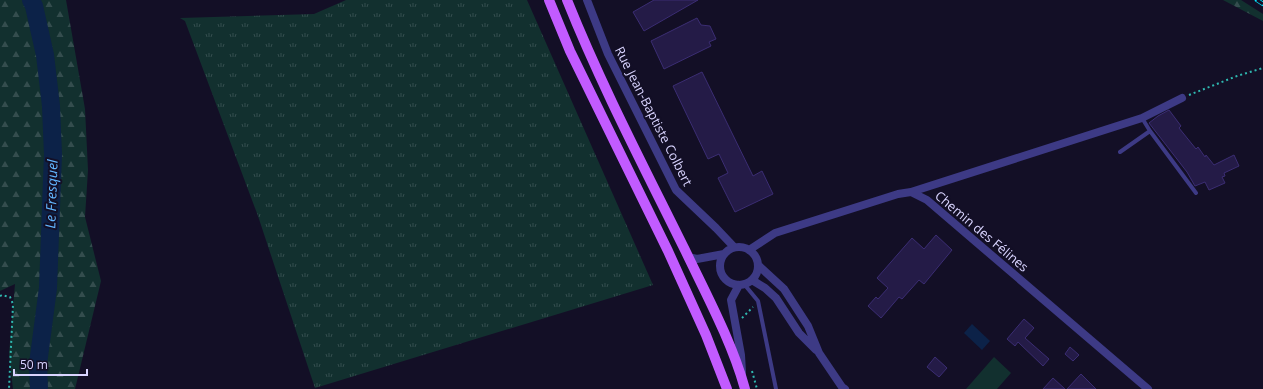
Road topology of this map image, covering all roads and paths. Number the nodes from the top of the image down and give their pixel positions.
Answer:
1 (549, 0) edge
2 (567, 0) edge
3 (586, 0) edge
4 (1263, 68) edge
5 (1182, 98) joint
6 (1142, 118) junction
7 (1150, 131) junction
8 (1120, 152) dead end
9 (911, 192) junction
10 (1196, 193) dead end
11 (734, 248) junction
12 (749, 250) junction
13 (724, 254) junction
14 (688, 257) junction
15 (758, 265) junction
16 (752, 280) junction
17 (741, 285) junction
18 (0, 296) edge
19 (819, 353) junction
20 (744, 385) edge
21 (843, 388) edge
22 (9, 389) edge
23 (727, 389) edge
24 (776, 389) edge
25 (1148, 389) edge

1 - 23 main road
2 - 14 main road
3 - 11 street, Rue Jean-Baptiste Colbert
4 - 5 path
5 - 6 street
6 - 7 lane
6 - 9 street
7 - 8 lane
7 - 10 lane
9 - 12 street
9 - 25 street, Chemin des Félines
11 - 12 street
11 - 13 street
12 - 15 street
13 - 14 street
13 - 17 street
14 - 20 main road
15 - 16 street
15 - 19 street
16 - 17 street
16 - 19 street
17 - 20 street
17 - 24 lane
18 - 22 path
19 - 21 street

